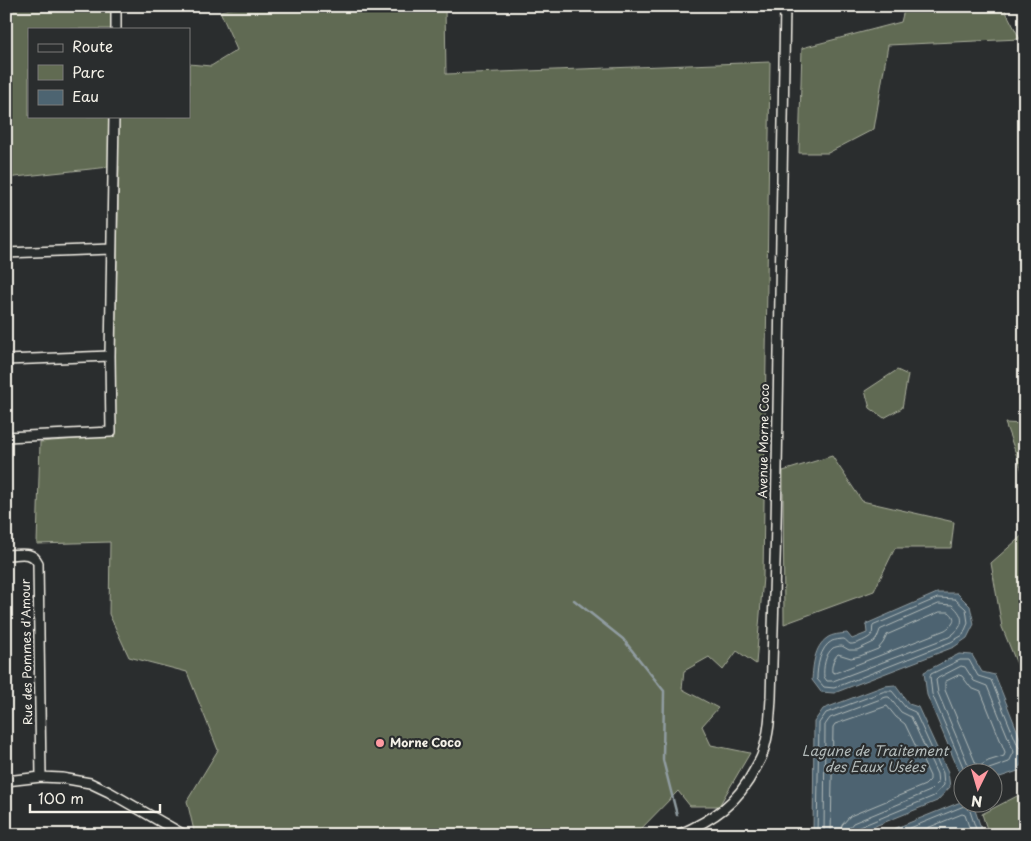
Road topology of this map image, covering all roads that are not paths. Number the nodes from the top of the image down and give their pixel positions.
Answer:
1 (116, 6) edge
2 (785, 6) edge
3 (116, 28) edge
4 (114, 118) edge
5 (111, 249) junction
6 (6, 253) edge
7 (110, 356) junction
8 (6, 360) edge
9 (6, 437) edge
10 (6, 555) edge
11 (41, 777) junction
12 (6, 782) edge
13 (184, 835) edge
14 (678, 835) edge

1 - 3 street
2 - 14 street, Avenue Morne Coco
4 - 5 street
5 - 6 street
5 - 7 street
7 - 8 street
7 - 9 street
10 - 11 street, Rue des Pommes d'Amour
11 - 12 street
11 - 13 street

